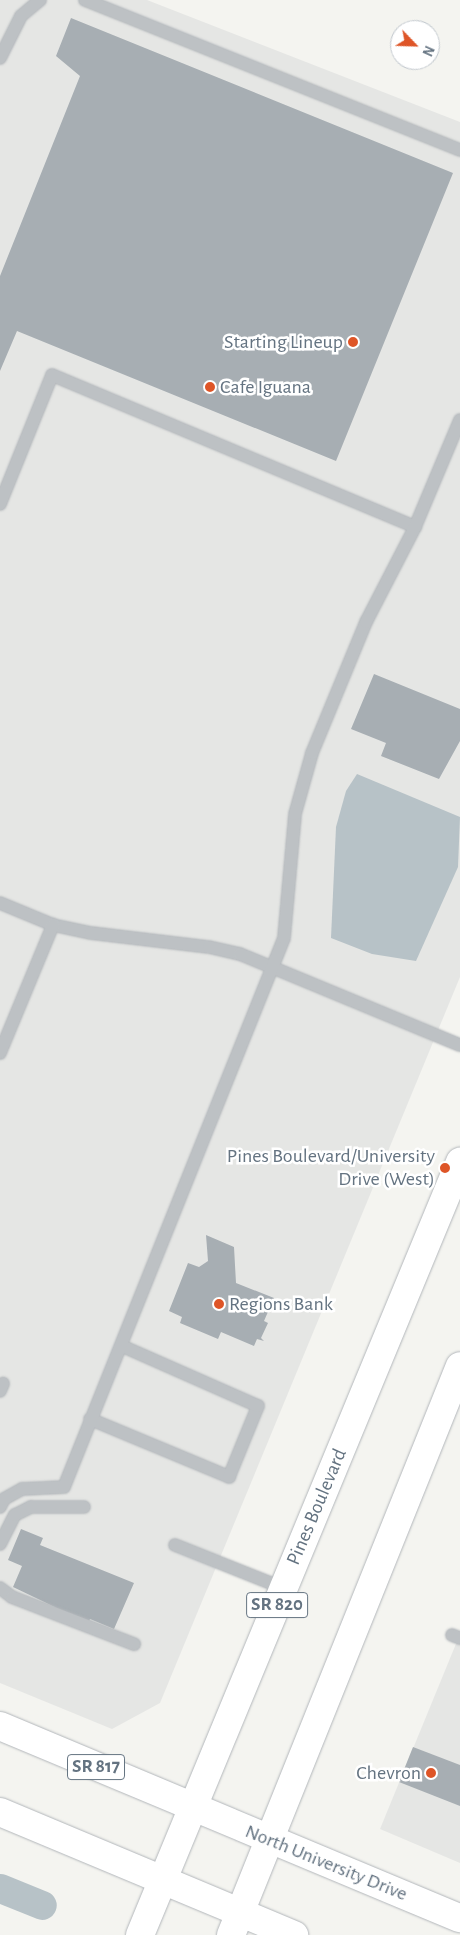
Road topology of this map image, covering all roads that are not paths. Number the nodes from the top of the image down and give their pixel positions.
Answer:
1 (40, 0) edge
2 (85, 0) edge
3 (0, 58) edge
4 (460, 150) edge
5 (460, 420) edge
6 (0, 504) edge
7 (415, 527) junction
8 (0, 903) edge
9 (53, 925) junction
10 (273, 966) junction
11 (460, 1045) edge
12 (0, 1053) edge
13 (460, 1162) edge
14 (122, 1346) junction
15 (460, 1366) edge
16 (90, 1419) junction
17 (0, 1507) edge
18 (84, 1507) dead end
19 (0, 1544) edge
20 (175, 1544) dead end
21 (0, 1588) edge
22 (283, 1588) junction
23 (134, 1644) dead end
24 (0, 1726) edge
25 (192, 1809) junction
26 (0, 1812) edge
27 (267, 1840) junction
28 (161, 1881) junction
29 (460, 1918) edge
30 (235, 1924) edge
31 (140, 1935) edge
32 (294, 1935) edge

1 - 3 lane
2 - 4 lane
5 - 7 lane
6 - 7 lane
7 - 10 lane
8 - 9 lane
9 - 10 lane
9 - 12 lane
10 - 11 lane
10 - 14 lane
13 - 22 main road, Pines Boulevard / SR 820
14 - 16 lane
14 - 16 lane
15 - 27 main road
16 - 17 lane
18 - 19 lane
20 - 22 lane
21 - 23 lane
22 - 25 main road, Pines Boulevard / SR 820
24 - 25 main road, SR 817
25 - 27 main road, North University Drive / SR 817
25 - 28 main road, Pines Boulevard / SR 820
26 - 28 main road
27 - 29 main road, North University Drive / SR 817
27 - 30 main road
28 - 30 main road
28 - 31 main road, Pines Boulevard / SR 820
30 - 32 main road

